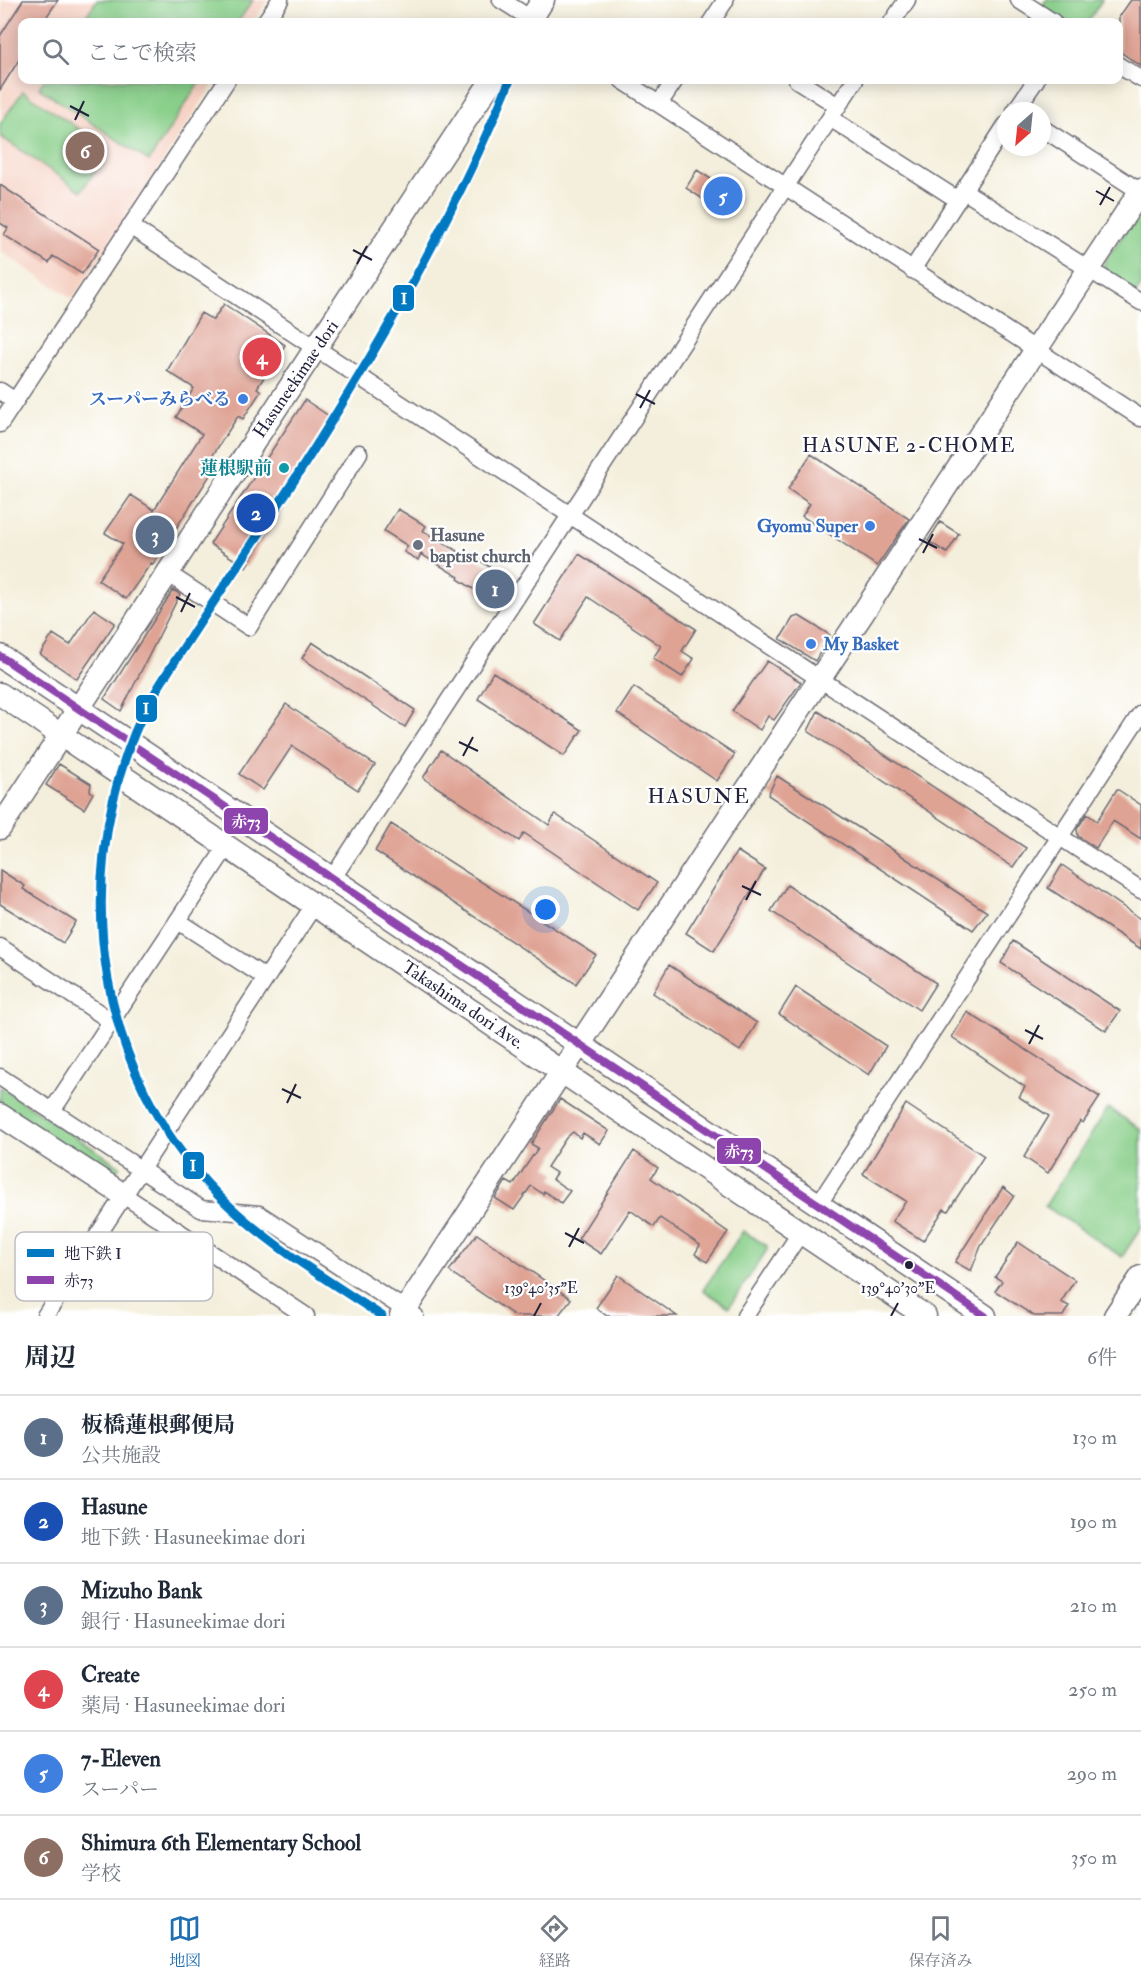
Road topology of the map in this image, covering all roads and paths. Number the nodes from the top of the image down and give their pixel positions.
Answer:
1 (280, 0) edge
2 (501, 0) edge
3 (543, 0) edge
4 (907, 0) edge
5 (1018, 0) edge
6 (725, 1) edge
7 (268, 18) edge
8 (526, 18) edge
9 (534, 18) edge
10 (714, 18) edge
11 (895, 18) edge
12 (1047, 18) edge
13 (1123, 67) edge
14 (1141, 79) edge
15 (224, 84) edge
16 (489, 84) edge
17 (628, 84) edge
18 (672, 84) edge
19 (802, 84) edge
20 (852, 84) edge
21 (1033, 84) edge
22 (1021, 102) edge
23 (659, 104) junction
24 (834, 112) junction
25 (1051, 134) edge
26 (997, 139) edge
27 (786, 187) junction
28 (1141, 191) edge
29 (961, 196) junction
30 (130, 226) junction
31 (1089, 268) junction
32 (912, 270) junction
33 (1141, 302) edge
34 (317, 348) junction
35 (1036, 350) junction
36 (0, 391) edge
37 (15, 401) junction
38 (1141, 417) edge
39 (0, 424) edge
40 (359, 453) dead end
41 (569, 515) junction
42 (167, 573) junction
43 (0, 656) edge
44 (820, 679) junction
45 (0, 694) edge
46 (79, 709) junction
47 (1141, 713) edge
48 (62, 734) junction
49 (0, 828) edge
50 (1060, 836) junction
51 (227, 846) junction
52 (332, 879) junction
53 (1141, 890) edge
54 (314, 905) junction
55 (178, 921) junction
56 (0, 947) edge
57 (266, 978) junction
58 (111, 1022) junction
59 (581, 1045) junction
60 (562, 1071) junction
61 (0, 1077) edge
62 (52, 1111) junction
63 (0, 1115) edge
64 (139, 1170) junction
65 (122, 1194) junction
66 (819, 1205) junction
67 (98, 1232) edge
68 (179, 1232) edge
69 (801, 1232) junction
70 (213, 1254) edge
71 (1141, 1277) edge
72 (54, 1301) edge
73 (407, 1314) edge
74 (45, 1316) edge
75 (306, 1316) edge
76 (745, 1316) edge
77 (925, 1316) edge
78 (985, 1316) edge
79 (1115, 1316) edge

1 - 7 street
2 - 8 street
3 - 9 street
4 - 11 street
5 - 12 street
6 - 10 street
13 - 14 street
15 - 30 street
16 - 34 street, Hasuneekimae dori
17 - 23 street
18 - 23 street
19 - 24 street
20 - 24 street
21 - 22 street
23 - 27 street
24 - 27 street
24 - 29 street
25 - 28 street
26 - 29 street
27 - 32 street
27 - 41 street
28 - 31 street
29 - 31 street
29 - 32 street
30 - 34 street
30 - 37 street
31 - 33 street
31 - 35 street
32 - 35 street
34 - 41 street
34 - 42 street, Hasuneekimae dori
35 - 38 street
35 - 44 street
36 - 37 street
37 - 39 street
40 - 42 street
41 - 44 street
41 - 52 street
42 - 46 street, Hasuneekimae dori
43 - 46 street, Takashima dori Ave.
44 - 50 street
44 - 59 street
45 - 48 street, Takashima dori Ave.
46 - 48 street, Hasuneekimae dori
46 - 52 street, Takashima dori Ave.
47 - 50 street
48 - 49 street, Hasuneekimae dori
48 - 51 street, Takashima dori Ave.
50 - 53 street
50 - 66 street
51 - 54 street, Takashima dori Ave.
51 - 55 street
52 - 59 street, Takashima dori Ave.
54 - 57 street
54 - 60 street, Takashima dori Ave.
55 - 57 street
55 - 58 street
56 - 58 street
57 - 64 street
58 - 62 street
59 - 60 street
59 - 66 street, Takashima dori Ave.
60 - 69 street, Takashima dori Ave.
60 - 73 street
61 - 62 street
62 - 64 street
63 - 65 street
64 - 65 street
64 - 73 street
65 - 67 street
65 - 68 street
66 - 78 street, Takashima dori Ave.
69 - 76 street
69 - 77 street, Takashima dori Ave.
70 - 75 street
71 - 79 street
72 - 74 street

